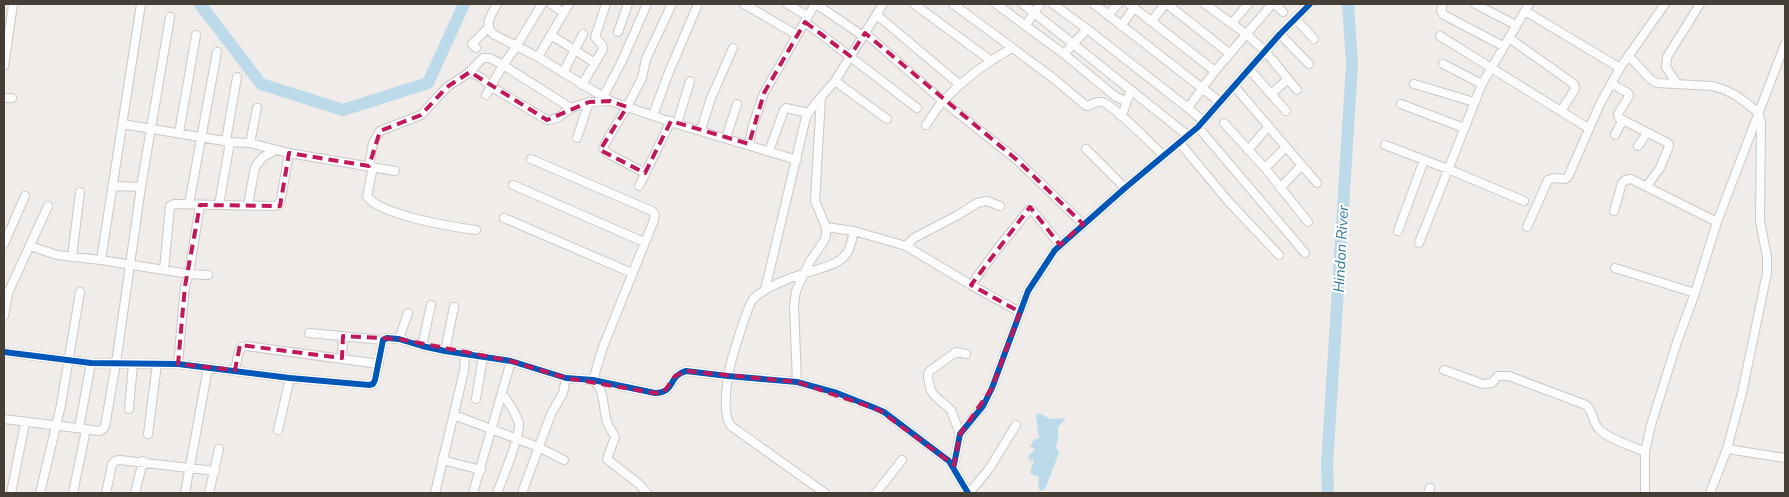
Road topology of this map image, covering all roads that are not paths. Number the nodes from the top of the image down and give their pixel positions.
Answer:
1 (141, 4) edge
2 (497, 4) edge
3 (542, 4) edge
4 (551, 4) edge
5 (568, 4) edge
6 (606, 4) edge
7 (628, 4) edge
8 (647, 4) edge
9 (672, 4) edge
10 (698, 4) edge
11 (744, 4) edge
12 (787, 4) edge
13 (816, 4) edge
14 (883, 4) edge
15 (914, 4) edge
16 (952, 4) edge
17 (996, 4) edge
18 (1023, 4) edge
19 (1040, 4) edge
20 (1053, 4) edge
21 (1094, 4) edge
22 (1118, 4) edge
23 (1166, 4) edge
24 (1205, 4) edge
25 (1248, 4) edge
26 (1273, 4) edge
27 (1310, 4) edge
28 (1443, 4) edge
29 (1475, 4) edge
30 (1665, 4) edge
31 (1700, 4) edge
32 (4, 6) edge
33 (13, 6) edge
34 (1131, 6) edge
35 (1527, 6) edge
36 (1215, 7) edge
37 (1283, 12) dead end
38 (564, 13) junction
39 (1035, 13) junction
40 (877, 15) junction
41 (1108, 15) junction
42 (170, 17) dead end
43 (1296, 19) junction
44 (806, 20) junction
45 (1152, 21) junction
46 (1232, 23) junction
47 (1026, 25) junction
48 (1516, 25) junction
49 (1121, 26) junction
50 (488, 28) junction
51 (1087, 29) junction
52 (618, 32) dead end
53 (583, 34) dead end
54 (1246, 34) junction
55 (1280, 34) junction
56 (196, 35) dead end
57 (797, 35) junction
58 (864, 35) junction
59 (551, 36) junction
60 (1440, 36) dead end
61 (1509, 38) junction
62 (1314, 39) dead end
63 (1073, 44) junction
64 (1785, 44) edge
65 (516, 46) junction
66 (1503, 46) junction
67 (476, 48) dead end
68 (733, 48) dead end
69 (1012, 48) junction
70 (574, 50) junction
71 (1265, 51) junction
72 (217, 52) dead end
73 (1229, 53) junction
74 (1064, 54) junction
75 (850, 56) junction
76 (1629, 56) junction
77 (538, 57) junction
78 (990, 60) junction
79 (596, 62) junction
80 (1309, 64) dead end
81 (1443, 64) dead end
82 (4, 65) edge
83 (503, 65) junction
84 (1490, 68) junction
85 (1620, 68) junction
86 (1249, 69) junction
87 (1215, 71) junction
88 (470, 72) junction
89 (563, 73) junction
90 (237, 77) dead end
91 (1288, 79) junction
92 (690, 81) dead end
93 (835, 81) junction
94 (1414, 84) dead end
95 (1482, 84) junction
96 (1612, 84) junction
97 (1677, 84) junction
98 (582, 85) junction
99 (960, 85) junction
100 (490, 86) junction
101 (1234, 86) junction
102 (1203, 88) junction
103 (1297, 90) dead end
104 (1132, 91) junction
105 (1271, 94) junction
106 (486, 95) dead end
107 (603, 97) junction
108 (821, 98) junction
109 (610, 101) junction
110 (943, 101) junction
111 (1126, 101) junction
112 (589, 102) junction
113 (1220, 102) junction
114 (1474, 102) junction
115 (737, 104) dead end
116 (1401, 104) dead end
117 (627, 107) junction
118 (257, 108) dead end
119 (571, 108) junction
120 (917, 108) dead end
121 (1188, 108) junction
122 (1286, 111) dead end
123 (1561, 111) junction
124 (1758, 112) junction
125 (808, 113) junction
126 (653, 115) junction
127 (1121, 116) junction
128 (887, 119) dead end
129 (1622, 121) junction
130 (674, 122) junction
131 (1224, 123) dead end
132 (122, 124) junction
133 (1200, 124) junction
134 (926, 126) dead end
135 (1268, 127) junction
136 (151, 128) junction
137 (1464, 128) junction
138 (1588, 128) junction
139 (701, 130) junction
140 (179, 133) junction
141 (1648, 133) junction
142 (1187, 135) junction
143 (1615, 135) dead end
144 (202, 137) junction
145 (577, 138) dead end
146 (726, 138) junction
147 (228, 141) junction
148 (1179, 142) junction
149 (250, 143) junction
150 (749, 144) junction
151 (1385, 145) dead end
152 (1638, 146) dead end
153 (1286, 147) junction
154 (276, 150) junction
155 (1086, 150) dead end
156 (1248, 150) junction
157 (769, 151) junction
158 (289, 153) junction
159 (1163, 155) junction
160 (531, 160) dead end
161 (797, 160) junction
162 (1424, 160) junction
163 (371, 166) junction
164 (1302, 166) junction
165 (1265, 168) junction
166 (1448, 169) junction
167 (395, 171) dead end
168 (645, 173) junction
169 (1316, 183) dead end
170 (513, 185) dead end
171 (113, 186) junction
172 (640, 186) dead end
173 (141, 187) junction
174 (1124, 188) junction
175 (1280, 188) junction
176 (1649, 188) junction
177 (80, 192) dead end
178 (26, 196) dead end
179 (1524, 201) dead end
180 (189, 204) junction
181 (200, 205) junction
182 (219, 205) junction
183 (248, 205) junction
184 (48, 206) dead end
185 (1000, 206) dead end
186 (1614, 211) dead end
187 (504, 218) dead end
188 (1308, 222) dead end
189 (1717, 222) junction
190 (1083, 224) junction
191 (826, 227) junction
192 (1526, 227) dead end
193 (476, 230) dead end
194 (1398, 231) dead end
195 (854, 232) junction
196 (644, 242) junction
197 (1419, 242) dead end
198 (4, 244) edge
199 (1060, 245) junction
200 (30, 246) junction
201 (906, 246) junction
202 (1305, 253) dead end
203 (1279, 255) dead end
204 (72, 257) junction
205 (101, 260) junction
206 (130, 264) junction
207 (1615, 268) dead end
208 (164, 269) junction
209 (632, 273) junction
210 (804, 273) junction
211 (189, 274) junction
212 (208, 275) dead end
213 (971, 285) junction
214 (765, 290) junction
215 (80, 292) dead end
216 (1695, 293) junction
217 (431, 305) dead end
218 (454, 307) dead end
219 (1020, 312) junction
220 (408, 313) dead end
221 (4, 316) edge
222 (309, 333) dead end
223 (342, 336) junction
224 (399, 339) junction
225 (383, 340) junction
226 (422, 346) junction
227 (445, 351) junction
228 (4, 352) edge
229 (966, 354) dead end
230 (465, 355) junction
231 (483, 357) junction
232 (342, 358) junction
233 (69, 360) junction
234 (511, 361) junction
235 (91, 363) junction
236 (116, 364) junction
237 (133, 364) junction
238 (157, 364) junction
239 (178, 364) junction
240 (379, 364) junction
241 (208, 368) junction
242 (235, 370) junction
243 (1444, 370) dead end
244 (728, 376) junction
245 (290, 378) junction
246 (566, 378) junction
247 (593, 380) junction
248 (796, 382) junction
249 (502, 394) junction
250 (476, 399) dead end
251 (129, 409) dead end
252 (454, 415) junction
253 (4, 419) edge
254 (25, 423) junction
255 (1016, 425) dead end
256 (55, 426) junction
257 (82, 429) junction
258 (493, 429) junction
259 (278, 430) dead end
260 (148, 434) dead end
261 (960, 434) junction
262 (516, 438) junction
263 (538, 447) junction
264 (1728, 448) junction
265 (219, 449) dead end
266 (1645, 452) junction
267 (1785, 458) edge
268 (442, 460) junction
269 (564, 460) dead end
270 (902, 460) dead end
271 (143, 461) junction
272 (954, 466) junction
273 (190, 467) junction
274 (215, 470) junction
275 (481, 470) junction
276 (11, 493) edge
277 (40, 493) edge
278 (73, 493) edge
279 (106, 493) edge
280 (135, 493) edge
281 (185, 493) edge
282 (209, 493) edge
283 (435, 493) edge
284 (474, 493) edge
285 (497, 493) edge
286 (522, 493) edge
287 (647, 493) edge
288 (825, 493) edge
289 (876, 493) edge
290 (969, 493) edge
291 (1645, 493) edge
292 (1710, 493) edge

1 - 132 street
2 - 50 street
3 - 65 street
4 - 38 street
5 - 38 street
6 - 79 street
7 - 52 street
8 - 107 street
9 - 117 street
10 - 126 street
11 - 57 street
12 - 44 street
13 - 44 street
13 - 58 street
14 - 40 street
15 - 78 street
16 - 69 street
17 - 47 street
18 - 39 street
19 - 39 street
20 - 51 street
21 - 41 street
22 - 41 street
23 - 45 street
23 - 73 street
24 - 36 street
25 - 46 street
26 - 37 street
26 - 54 street
27 - 43 street
28 - 66 street
29 - 48 street
30 - 76 street
31 - 97 street
32 - 33 street
33 - 82 street
34 - 45 street
34 - 49 street
35 - 48 street
35 - 85 street
36 - 46 street
38 - 59 street
39 - 47 street
39 - 63 street
40 - 58 street
40 - 99 street
41 - 49 street
42 - 136 street
43 - 55 street
43 - 62 street
44 - 57 street
44 - 75 street
45 - 87 street
46 - 54 street
47 - 74 street
48 - 61 street
49 - 102 street
50 - 65 street
50 - 67 street
51 - 63 street
51 - 121 street
53 - 70 street
54 - 71 street
54 - 73 street
55 - 71 street
55 - 80 street
56 - 140 street
57 - 150 street
58 - 75 street
58 - 110 street
59 - 70 street
59 - 77 street
60 - 84 street
61 - 66 street
61 - 123 street
63 - 74 street
63 - 104 street
64 - 124 street
65 - 77 street
65 - 83 street
66 - 84 street
68 - 139 street
69 - 78 street
69 - 127 street
70 - 79 street
70 - 89 street
71 - 86 street
71 - 91 street
72 - 144 street
73 - 87 street
74 - 111 street
75 - 93 street
75 - 120 street
76 - 85 street
76 - 97 street
77 - 89 street
78 - 99 street
79 - 98 street
81 - 95 street
83 - 88 street
83 - 100 street
83 - 119 street
84 - 95 street
84 - 123 street
85 - 96 street
86 - 101 street
86 - 105 street
87 - 102 street
88 - 100 street
88 - 163 street
89 - 98 street
90 - 147 street
91 - 103 street
91 - 105 street
92 - 130 street
93 - 108 street
93 - 128 street
94 - 114 street
95 - 114 street
96 - 129 street
96 - 138 street
97 - 124 street
98 - 107 street
99 - 110 street
100 - 106 street
100 - 119 street
101 - 113 street
101 - 135 street
102 - 113 street
102 - 121 street
104 - 111 street
104 - 142 street
105 - 122 street
107 - 109 street
108 - 125 street
108 - 191 street
109 - 112 street
109 - 117 street
110 - 134 street
110 - 190 street
111 - 127 street
112 - 119 street
112 - 145 street
113 - 133 street
114 - 137 street
115 - 146 street
116 - 137 street
117 - 126 street
117 - 168 street
118 - 149 street
121 - 133 street
123 - 138 street
124 - 189 street
124 - 264 street
125 - 157 street
125 - 161 street
126 - 130 street
127 - 159 street
129 - 141 street
129 - 143 street
130 - 139 street
130 - 168 street
131 - 156 street
132 - 136 street
132 - 171 street
133 - 142 street
133 - 202 street
135 - 153 street
135 - 156 street
136 - 140 street
136 - 173 street
137 - 166 street
138 - 192 street
139 - 146 street
140 - 144 street
141 - 152 street
141 - 176 street
142 - 148 street
144 - 147 street
144 - 180 street
146 - 150 street
147 - 149 street
147 - 182 street
148 - 159 street
148 - 203 street
149 - 154 street
150 - 157 street
151 - 162 street
153 - 164 street
153 - 165 street
154 - 158 street
154 - 183 street
155 - 174 street
156 - 165 street
157 - 161 street
158 - 163 street
158 - 183 street
159 - 174 street
160 - 196 street
161 - 214 street
162 - 166 street
162 - 194 street
163 - 167 street
163 - 193 street
164 - 169 street
164 - 175 street
165 - 175 street
166 - 179 street
166 - 197 street
168 - 172 street
170 - 196 street
171 - 173 street
171 - 205 street
173 - 206 street
174 - 190 street
175 - 188 street
176 - 186 street
176 - 189 street
177 - 204 street
178 - 198 street
180 - 181 street
180 - 208 street
181 - 182 street
181 - 211 street
182 - 183 street
184 - 200 street
185 - 201 street
187 - 209 street
189 - 216 street
190 - 199 street
191 - 195 street
191 - 210 street
195 - 201 street
195 - 210 street
196 - 209 street
199 - 213 street
199 - 219 street
200 - 204 street
200 - 221 street
201 - 213 street
204 - 205 street
205 - 206 street
206 - 208 street
206 - 236 street
207 - 216 street
208 - 211 street
209 - 247 street
210 - 214 street
210 - 248 street
211 - 212 street
211 - 239 street
213 - 219 street
214 - 244 street
215 - 233 street
216 - 266 street
217 - 226 street
218 - 227 street
219 - 261 street
220 - 224 street
222 - 223 street
223 - 225 street
223 - 232 street
224 - 225 street
224 - 226 street
225 - 240 street
226 - 227 street
227 - 230 street
228 - 233 street
229 - 261 street
230 - 231 street
230 - 252 street
231 - 234 street
231 - 250 street
232 - 240 street
232 - 242 street
233 - 235 street
233 - 256 street
234 - 246 street
234 - 249 street
235 - 236 street
235 - 257 street
236 - 237 street
236 - 257 street
237 - 238 street
237 - 251 street
238 - 239 street
238 - 260 street
239 - 241 street
240 - 245 street
241 - 242 street
241 - 273 street
242 - 245 street
243 - 266 street
244 - 247 street
244 - 248 street
244 - 288 street
245 - 259 street
246 - 247 street
246 - 263 street
247 - 287 street
248 - 272 street
249 - 258 street
249 - 262 street
252 - 258 street
252 - 268 street
253 - 254 street
254 - 256 street
254 - 276 street
255 - 290 street
256 - 257 street
256 - 277 street
257 - 278 street
258 - 262 street
258 - 275 street
261 - 272 street
262 - 263 street
262 - 285 street
263 - 269 street
263 - 286 street
264 - 267 street
264 - 292 street
265 - 274 street
266 - 291 street
268 - 275 street
268 - 283 street
270 - 289 street
271 - 273 street
271 - 279 street
271 - 280 street
272 - 290 street
273 - 274 street
273 - 281 street
274 - 282 street
275 - 284 street

